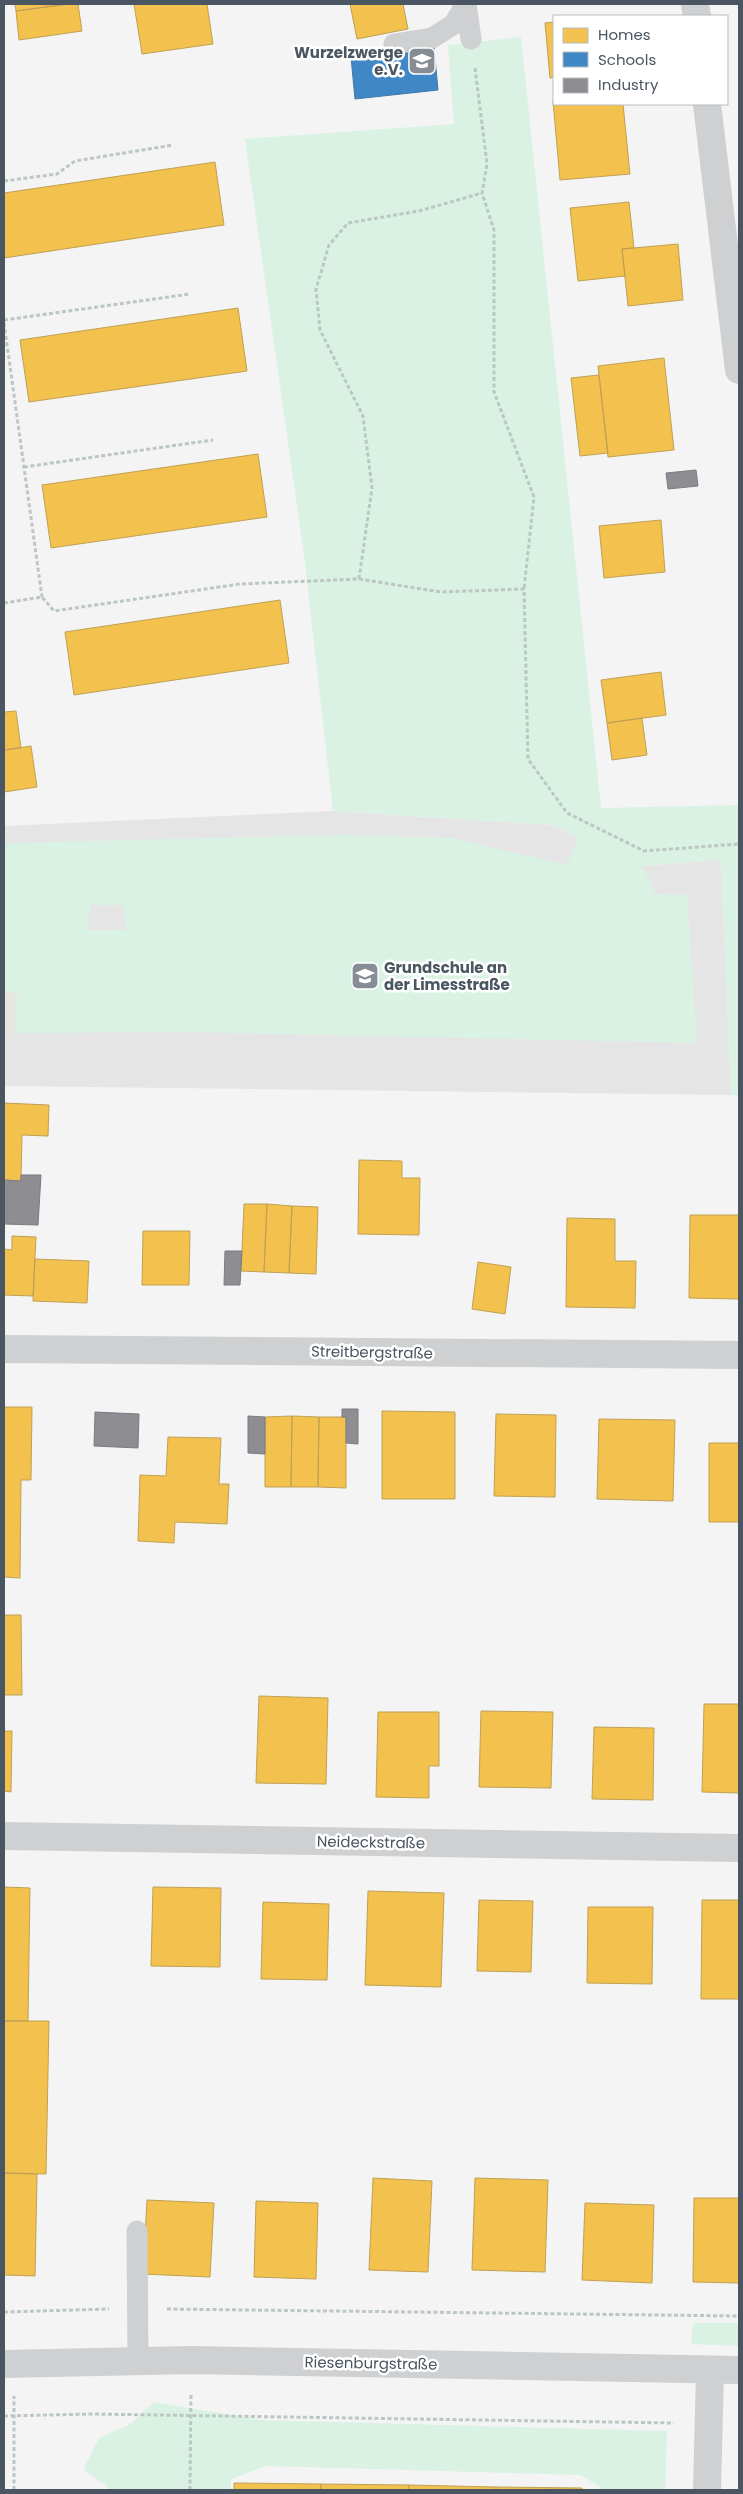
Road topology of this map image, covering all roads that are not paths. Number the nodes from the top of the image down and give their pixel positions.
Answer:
1 (466, 4) edge
2 (471, 39) road end
3 (394, 44) dead end
4 (707, 105) edge
5 (739, 370) edge
6 (4, 1349) edge
7 (739, 1356) edge
8 (4, 1836) edge
9 (739, 1848) edge
10 (137, 2231) dead end
11 (138, 2360) junction
12 (9, 2364) edge
13 (710, 2370) junction
14 (739, 2370) edge
15 (708, 2490) edge

1 - 2 lane
1 - 3 lane
4 - 5 street
6 - 7 street, Streitbergstraße
8 - 9 street, Neideckstraße
10 - 11 lane
11 - 12 street, Riesenburgstraße
11 - 13 street, Riesenburgstraße
13 - 14 street, Riesenburgstraße
13 - 15 street

